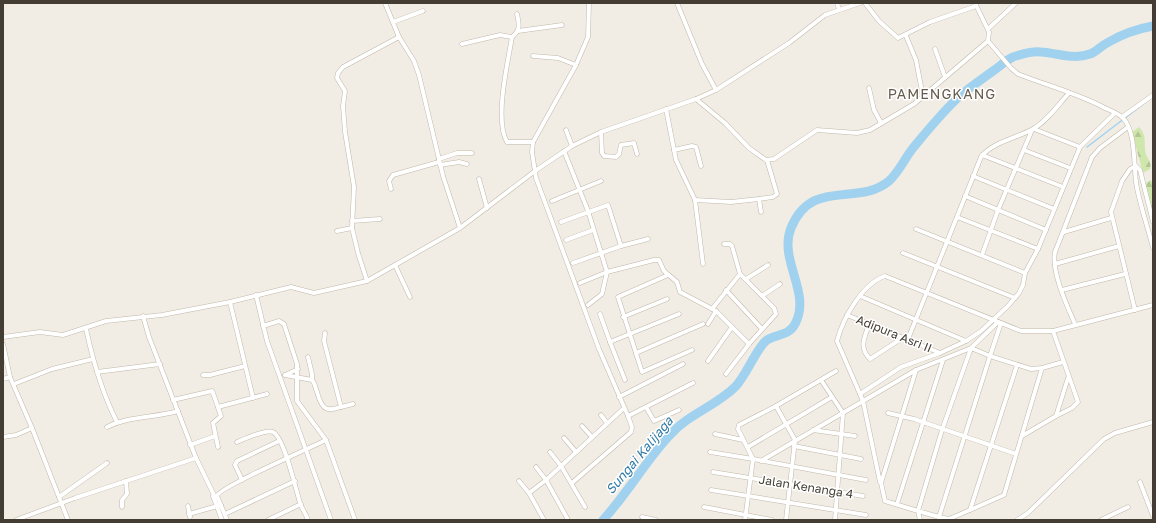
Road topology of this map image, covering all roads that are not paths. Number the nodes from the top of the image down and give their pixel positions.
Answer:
1 (385, 3) edge
2 (589, 3) edge
3 (677, 3) edge
4 (837, 3) edge
5 (860, 3) edge
6 (864, 3) edge
7 (1016, 3) edge
8 (976, 4) edge
9 (843, 8) junction
10 (423, 11) dead end
11 (517, 14) dead end
12 (393, 22) junction
13 (562, 25) dead end
14 (988, 29) junction
15 (518, 32) junction
16 (906, 36) junction
17 (512, 37) junction
18 (399, 38) junction
19 (988, 40) junction
20 (462, 44) dead end
21 (935, 49) dead end
22 (533, 56) dead end
23 (576, 65) junction
24 (945, 77) junction
25 (869, 88) dead end
26 (716, 90) junction
27 (1069, 93) junction
28 (1153, 94) edge
29 (923, 97) junction
30 (696, 98) junction
31 (666, 109) junction
32 (1115, 113) junction
33 (1124, 119) junction
34 (881, 123) junction
35 (1128, 127) junction
36 (1033, 129) junction
37 (566, 130) dead end
38 (601, 132) junction
39 (533, 142) junction
40 (572, 146) junction
41 (1080, 147) junction
42 (674, 150) junction
43 (1024, 150) junction
44 (564, 151) junction
45 (472, 153) dead end
46 (637, 154) dead end
47 (982, 155) junction
48 (767, 160) junction
49 (439, 162) junction
50 (467, 164) dead end
51 (701, 166) dead end
52 (1136, 166) junction
53 (1070, 168) junction
54 (1016, 169) junction
55 (534, 171) junction
56 (973, 176) junction
57 (479, 179) dead end
58 (601, 181) dead end
59 (1063, 187) junction
60 (391, 189) dead end
61 (578, 189) junction
62 (1007, 191) junction
63 (966, 196) junction
64 (759, 199) junction
65 (695, 200) junction
66 (552, 201) dead end
67 (487, 208) junction
68 (1054, 209) junction
69 (998, 210) junction
70 (588, 211) junction
71 (760, 212) dead end
72 (957, 216) junction
73 (1111, 218) junction
74 (380, 219) dead end
75 (352, 221) junction
76 (560, 222) dead end
77 (1153, 222) edge
78 (352, 228) junction
79 (460, 228) junction
80 (916, 229) dead end
81 (593, 230) junction
82 (1046, 230) junction
83 (337, 231) dead end
84 (991, 231) junction
85 (1064, 232) junction
86 (566, 240) dead end
87 (648, 240) dead end
88 (947, 241) junction
89 (724, 244) dead end
90 (621, 246) junction
91 (1119, 246) junction
92 (1038, 248) junction
93 (1153, 248) edge
94 (601, 252) junction
95 (903, 253) dead end
96 (982, 255) junction
97 (573, 264) dead end
98 (703, 264) dead end
99 (1054, 264) junction
100 (394, 265) junction
101 (768, 265) dead end
102 (937, 267) junction
103 (607, 272) junction
104 (1025, 273) junction
105 (740, 274) junction
106 (1125, 274) junction
107 (668, 275) junction
108 (746, 279) junction
109 (367, 281) junction
110 (580, 283) dead end
111 (780, 284) dead end
112 (726, 290) junction
113 (1062, 290) junction
114 (928, 293) junction
115 (256, 295) junction
116 (762, 296) junction
117 (860, 296) junction
118 (410, 297) dead end
119 (1015, 298) junction
120 (667, 299) dead end
121 (230, 302) junction
122 (1153, 304) edge
123 (588, 305) dead end
124 (714, 310) junction
125 (1135, 310) junction
126 (600, 314) dead end
127 (679, 314) dead end
128 (847, 315) junction
129 (143, 316) junction
130 (624, 317) junction
131 (917, 319) junction
132 (993, 320) junction
133 (1000, 323) junction
134 (869, 324) junction
135 (1075, 324) junction
136 (263, 326) junction
137 (732, 327) junction
138 (86, 329) junction
139 (762, 329) junction
140 (1053, 331) junction
141 (326, 333) dead end
142 (629, 335) junction
143 (3, 337) edge
144 (904, 338) junction
145 (908, 339) junction
146 (966, 340) junction
147 (610, 342) junction
148 (3, 344) edge
149 (749, 344) junction
150 (971, 348) junction
151 (692, 350) dead end
152 (636, 353) junction
153 (940, 353) junction
154 (990, 356) junction
155 (308, 357) dead end
156 (93, 358) junction
157 (708, 360) dead end
158 (943, 360) junction
159 (1063, 362) junction
160 (160, 364) junction
161 (683, 364) dead end
162 (1017, 365) junction
163 (245, 366) junction
164 (1042, 368) junction
165 (298, 370) junction
166 (916, 370) junction
167 (836, 371) dead end
168 (97, 372) junction
169 (726, 374) dead end
170 (203, 375) dead end
171 (285, 375) junction
172 (297, 376) junction
173 (10, 377) junction
174 (280, 377) junction
175 (1068, 378) junction
176 (3, 379) edge
177 (312, 380) junction
178 (625, 380) dead end
179 (821, 380) junction
180 (693, 383) dead end
181 (14, 384) junction
182 (268, 394) dead end
183 (860, 394) junction
184 (619, 397) junction
185 (832, 397) junction
186 (253, 398) junction
187 (173, 400) junction
188 (297, 401) junction
189 (863, 401) junction
190 (290, 404) junction
191 (353, 404) dead end
192 (776, 406) junction
193 (218, 407) junction
194 (341, 407) junction
195 (646, 407) junction
196 (624, 408) junction
197 (678, 410) dead end
198 (178, 411) junction
199 (888, 412) dead end
200 (843, 413) junction
201 (601, 415) dead end
202 (628, 416) junction
203 (901, 416) junction
204 (1056, 416) junction
205 (117, 422) junction
206 (1153, 422) edge
207 (608, 423) junction
208 (923, 423) junction
209 (787, 425) junction
210 (582, 426) dead end
211 (107, 427) dead end
212 (32, 428) junction
213 (813, 430) junction
214 (942, 430) junction
215 (715, 434) dead end
216 (841, 435) junction
217 (216, 436) junction
218 (855, 436) dead end
219 (1022, 436) junction
220 (3, 437) edge
221 (592, 437) junction
222 (564, 438) dead end
223 (965, 438) junction
224 (326, 440) junction
225 (744, 440) junction
226 (795, 440) junction
227 (279, 441) junction
228 (237, 442) dead end
229 (190, 444) junction
230 (794, 446) junction
231 (991, 446) junction
232 (218, 447) dead end
233 (748, 448) junction
234 (307, 449) junction
235 (550, 452) dead end
236 (576, 452) junction
237 (710, 452) dead end
238 (840, 454) junction
239 (1016, 454) junction
240 (196, 458) junction
241 (288, 458) junction
242 (753, 459) junction
243 (861, 459) dead end
244 (761, 461) junction
245 (107, 463) dead end
246 (536, 466) dead end
247 (561, 466) junction
248 (792, 466) junction
249 (713, 472) dead end
250 (838, 474) junction
251 (750, 478) junction
252 (242, 480) junction
253 (546, 480) junction
254 (866, 480) dead end
255 (126, 481) junction
256 (295, 481) junction
257 (519, 481) dead end
258 (1140, 482) dead end
259 (572, 483) junction
260 (881, 483) junction
261 (791, 485) junction
262 (711, 490) dead end
263 (837, 492) junction
264 (529, 493) junction
265 (215, 496) junction
266 (863, 496) dead end
267 (59, 497) junction
268 (748, 497) junction
269 (62, 503) junction
270 (788, 503) junction
271 (301, 504) junction
272 (897, 504) junction
273 (219, 505) junction
274 (188, 506) dead end
275 (122, 507) dead end
276 (585, 507) dead end
277 (704, 507) dead end
278 (1128, 507) dead end
279 (835, 510) junction
280 (970, 510) junction
281 (918, 511) junction
282 (224, 514) junction
283 (866, 515) dead end
284 (1153, 516) edge
285 (642, 517) dead end
286 (939, 517) junction
287 (567, 518) dead end
288 (746, 518) edge
289 (16, 520) edge
290 (68, 520) edge
291 (222, 520) edge
292 (227, 520) edge
293 (268, 520) edge
294 (308, 520) edge
295 (331, 520) edge
296 (355, 520) edge
297 (544, 520) edge
298 (656, 520) edge
299 (772, 520) edge
300 (786, 520) edge
301 (835, 520) edge
302 (920, 520) edge
303 (944, 520) edge
304 (1016, 520) edge
305 (1102, 520) edge
306 (1149, 520) edge

1 - 12 street
2 - 23 street
3 - 26 street
4 - 9 street
5 - 9 street
6 - 16 street
7 - 14 street
8 - 14 street
8 - 16 street
9 - 26 street
10 - 12 street
11 - 15 street
12 - 18 street
13 - 15 street
14 - 19 street
15 - 17 street
16 - 29 street
17 - 20 street
17 - 39 street
18 - 49 street
18 - 75 street
19 - 24 street
19 - 27 street
21 - 24 street
22 - 23 street
23 - 39 street
24 - 29 street
25 - 34 street
26 - 30 street
27 - 32 street
27 - 36 street
28 - 33 street
29 - 34 street
30 - 31 street
30 - 48 street
31 - 38 street
31 - 42 street
32 - 33 street
32 - 41 street
33 - 35 street
34 - 48 street
35 - 52 street
35 - 85 street
36 - 41 street
36 - 43 street
36 - 47 street
37 - 40 street
38 - 40 street
38 - 46 street
39 - 55 street
40 - 44 street
41 - 53 street
42 - 51 street
42 - 65 street
43 - 53 street
43 - 54 street
44 - 55 street
44 - 61 street
45 - 49 street
47 - 54 street
47 - 56 street
48 - 64 street
49 - 50 street
49 - 60 street
49 - 79 street
52 - 73 street
52 - 77 street
52 - 93 street
53 - 59 street
54 - 59 street
54 - 62 street
55 - 67 street
55 - 184 street
56 - 62 street
56 - 63 street
57 - 67 street
58 - 61 street
59 - 68 street
61 - 66 street
61 - 70 street
62 - 68 street
62 - 69 street
63 - 69 street
63 - 72 street
64 - 65 street
64 - 71 street
65 - 98 street
67 - 79 street
68 - 82 street
69 - 82 street
69 - 84 street
70 - 76 street
70 - 81 street
70 - 90 street
72 - 84 street
72 - 88 street
73 - 85 street
73 - 91 street
74 - 75 street
75 - 78 street
78 - 83 street
78 - 109 street
79 - 100 street
80 - 88 street
81 - 86 street
81 - 94 street
82 - 92 street
84 - 92 street
84 - 96 street
85 - 99 street
87 - 90 street
88 - 96 street
88 - 102 street
89 - 105 street
90 - 94 street
91 - 99 street
91 - 106 street
92 - 104 street
94 - 97 street
94 - 103 street
95 - 102 street
96 - 104 street
99 - 113 street
100 - 109 street
100 - 118 street
101 - 108 street
102 - 114 street
102 - 119 street
103 - 107 street
103 - 110 street
103 - 123 street
104 - 119 street
105 - 108 street
105 - 112 street
106 - 113 street
106 - 125 street
107 - 124 street
107 - 130 street
108 - 116 street
109 - 115 street
111 - 116 street
112 - 124 street
112 - 139 street
113 - 135 street
114 - 117 street
114 - 131 street
114 - 132 street
115 - 121 street
115 - 136 street
116 - 139 street
117 - 128 street
117 - 131 street
119 - 132 street
120 - 130 street
121 - 129 street
121 - 163 street
122 - 125 street
124 - 137 street
124 - 152 street
125 - 135 street
126 - 147 street
127 - 142 street
128 - 134 street, Adipura Asri II
128 - 183 street
129 - 138 street
129 - 160 street
130 - 142 street
131 - 145 street
131 - 146 street
132 - 133 street
132 - 146 street
133 - 140 street
133 - 150 street
133 - 154 street
134 - 144 street, Adipura Asri II
134 - 144 street
135 - 140 street
136 - 165 street
136 - 174 street
137 - 149 street
137 - 157 street
138 - 143 street
138 - 156 street
139 - 149 street
140 - 159 street
141 - 194 street
142 - 147 street
142 - 152 street
144 - 145 street, Adipura Asri II
145 - 153 street, Adipura Asri II
146 - 153 street
147 - 178 street
148 - 173 street
149 - 169 street
150 - 154 street
150 - 158 street
150 - 214 street
151 - 152 street
153 - 183 street
154 - 162 street
154 - 223 street
155 - 177 street
156 - 168 street
156 - 181 street
158 - 166 street
158 - 208 street
159 - 164 street
159 - 175 street
160 - 168 street
160 - 187 street
161 - 184 street
162 - 164 street
162 - 231 street
163 - 170 street
163 - 186 street
164 - 219 street
165 - 171 street
165 - 172 street
166 - 189 street
166 - 203 street
167 - 179 street
168 - 205 street
171 - 172 street
171 - 174 street
172 - 177 street
172 - 188 street
173 - 176 street
173 - 181 street
174 - 190 street
175 - 204 street
175 - 204 street
177 - 194 street
179 - 185 street
179 - 192 street
180 - 195 street
181 - 212 street
182 - 186 street
183 - 189 street
184 - 196 street
185 - 200 street
185 - 209 street
186 - 193 street
187 - 193 street
187 - 198 street
188 - 190 street
188 - 224 street
189 - 200 street
189 - 260 street
190 - 234 street
191 - 194 street
192 - 209 street
192 - 225 street
193 - 217 street
195 - 197 street
195 - 202 street
196 - 202 street
196 - 207 street
198 - 205 street
198 - 229 street
199 - 203 street
200 - 213 street
200 - 216 street
201 - 207 street
202 - 259 street
203 - 208 street
203 - 260 street
204 - 219 street
205 - 211 street
206 - 304 street
207 - 221 street
208 - 214 street
208 - 272 street
209 - 226 street
209 - 233 street
210 - 221 street
212 - 220 street
212 - 267 street
213 - 216 street
213 - 226 street
214 - 223 street
214 - 281 street
215 - 225 street
216 - 218 street
216 - 238 street
217 - 229 street
217 - 232 street
219 - 239 street
221 - 236 street
222 - 236 street
223 - 231 street
223 - 286 street
224 - 234 street
224 - 296 street
225 - 233 street
226 - 230 street
226 - 244 street
227 - 228 street
227 - 241 street
227 - 252 street
229 - 240 street
230 - 238 street
230 - 248 street
231 - 239 street
231 - 280 street
233 - 242 street
234 - 241 street
234 - 295 street
235 - 247 street
236 - 247 street
237 - 242 street
238 - 243 street
238 - 250 street
239 - 280 street
240 - 255 street
240 - 265 street
241 - 252 street
241 - 256 street
242 - 244 street
242 - 251 street
244 - 248 street
245 - 267 street
246 - 253 street
247 - 253 street
247 - 259 street
248 - 250 street
248 - 261 street
249 - 251 street, Jalan Kenanga 4
250 - 254 street
250 - 263 street
251 - 261 street, Jalan Kenanga 4
251 - 268 street
252 - 265 street
253 - 264 street
253 - 287 street
255 - 269 street
255 - 275 street
256 - 271 street
256 - 282 street
257 - 264 street
258 - 284 street
259 - 276 street
260 - 272 street
261 - 263 street, Jalan Kenanga 4
261 - 270 street
262 - 268 street
263 - 266 street, Jalan Kenanga 4
263 - 279 street
264 - 297 street
265 - 273 street
267 - 269 street
268 - 270 street
268 - 288 street
269 - 289 street
269 - 290 street
270 - 279 street
270 - 300 street
271 - 293 street
271 - 294 street
272 - 281 street
273 - 274 street
273 - 282 street
273 - 291 street
277 - 288 street
278 - 305 street
279 - 283 street
279 - 301 street
280 - 303 street
281 - 286 street
281 - 302 street
282 - 292 street
284 - 306 street
285 - 298 street
286 - 303 street
288 - 299 street

